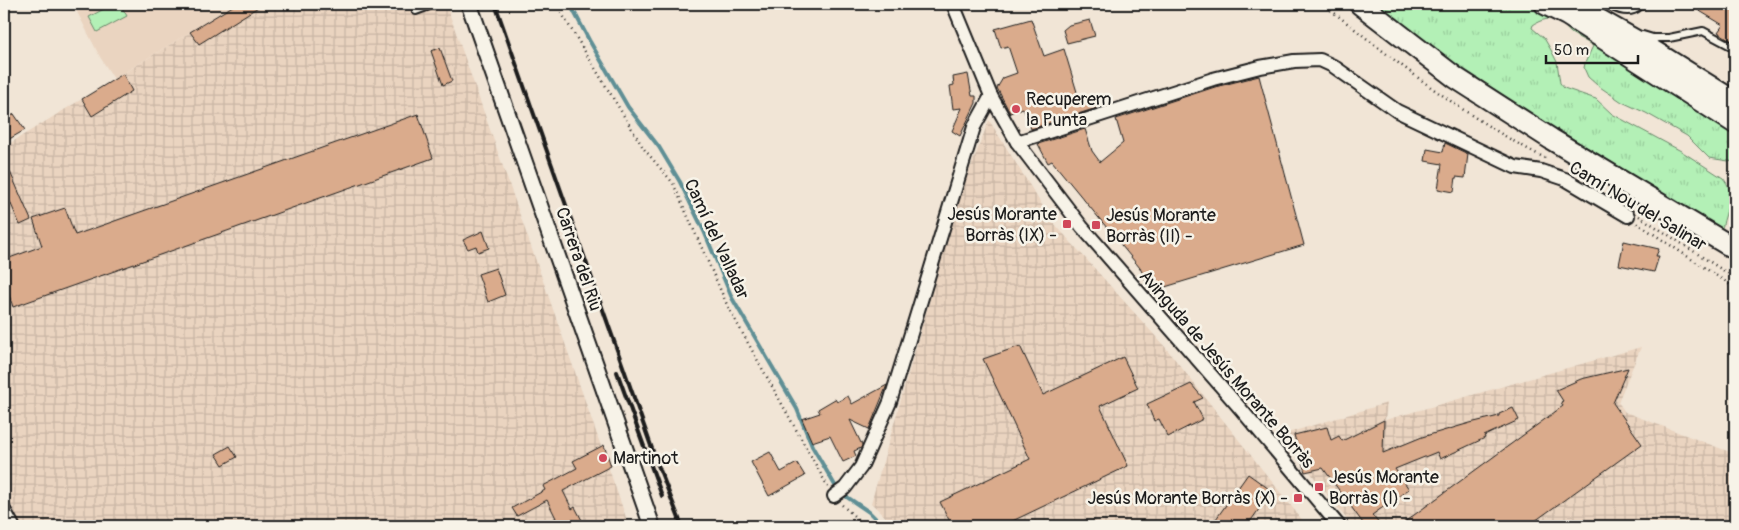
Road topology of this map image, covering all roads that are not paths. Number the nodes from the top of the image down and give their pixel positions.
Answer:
1 (436, 4) edge
2 (468, 4) edge
3 (953, 4) edge
4 (1360, 4) edge
5 (1545, 4) edge
6 (1569, 4) edge
7 (1583, 4) edge
8 (1613, 4) edge
9 (1638, 4) edge
10 (416, 11) dead end
11 (1735, 50) edge
12 (991, 96) junction
13 (1735, 102) edge
14 (1735, 123) edge
15 (1017, 142) junction
16 (1631, 215) road end
17 (1735, 249) edge
18 (834, 496) road end
19 (4, 510) edge
20 (14, 526) edge
21 (652, 526) edge
22 (1339, 526) edge

1 - 10 lane
2 - 21 street, Carrera del Riu
3 - 12 street, Avinguda de Jesús Morante Borràs
4 - 17 highway
5 - 14 highway
6 - 13 highway
7 - 11 lane
8 - 9 street
12 - 15 street, Avinguda de Jesús Morante Borràs
12 - 18 street
15 - 16 street, Camí Nou del Salinar
15 - 22 street, Avinguda de Jesús Morante Borràs
19 - 20 street

